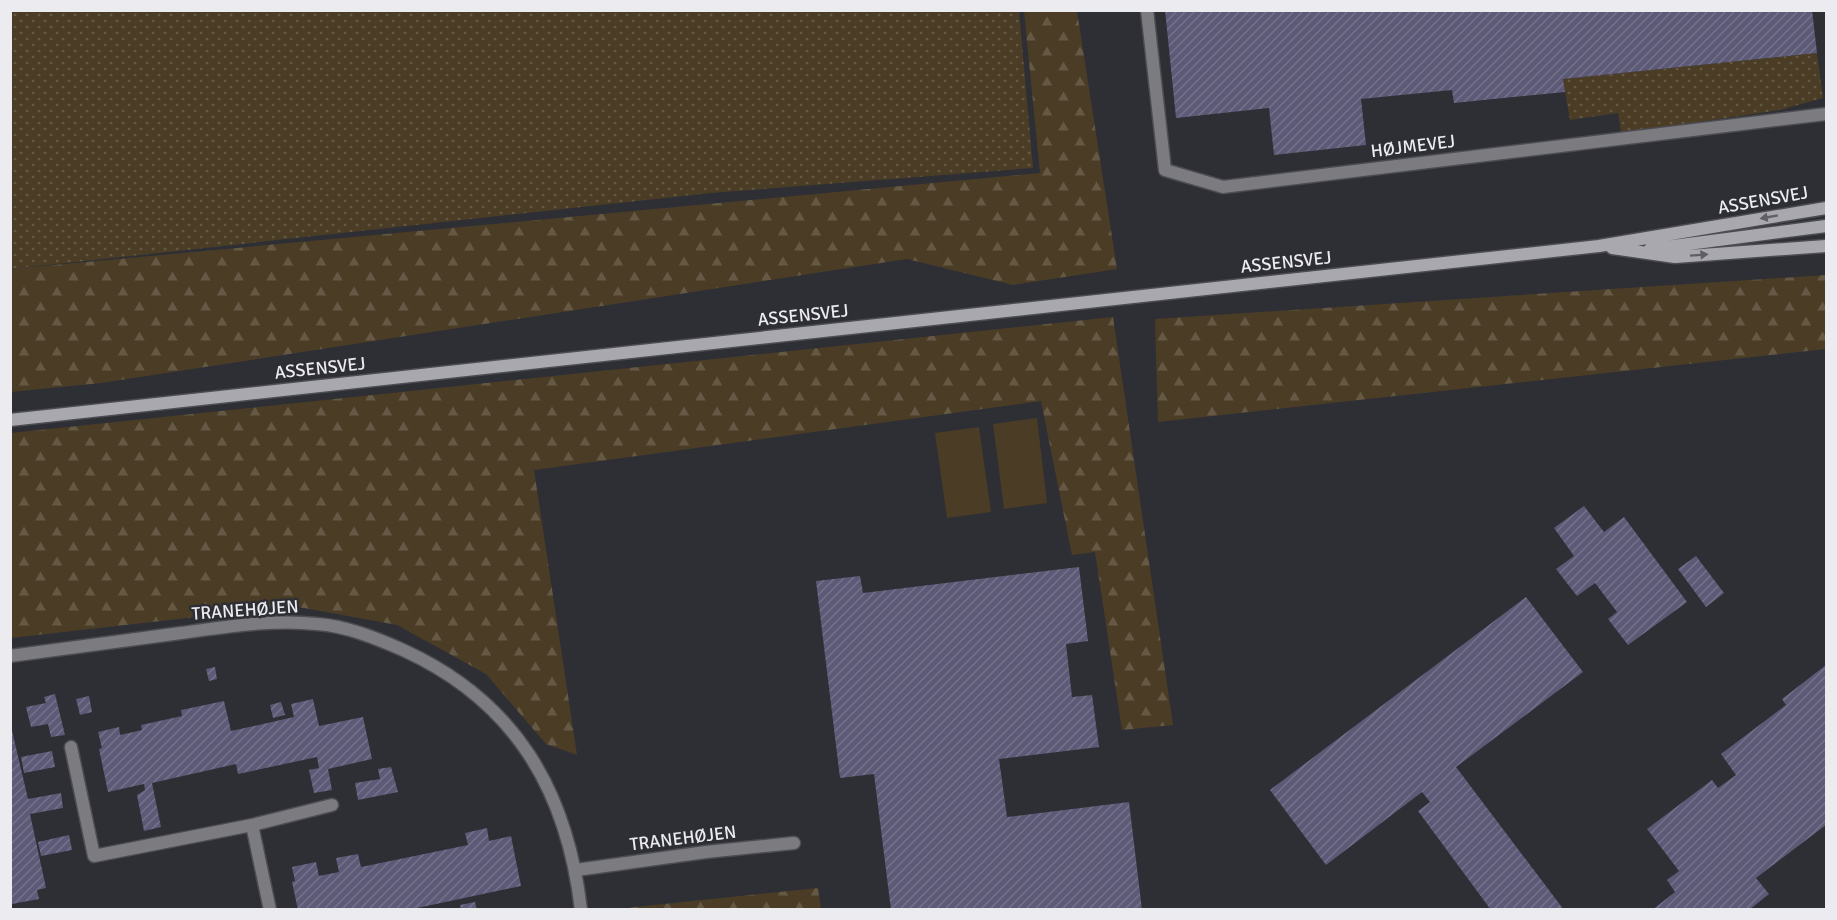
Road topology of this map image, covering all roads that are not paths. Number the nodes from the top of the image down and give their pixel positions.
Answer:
1 (1148, 10) edge
2 (1827, 114) edge
3 (1827, 208) edge
4 (1827, 226) edge
5 (1599, 246) junction
6 (1827, 246) edge
7 (1634, 251) junction
8 (10, 420) edge
9 (10, 656) edge
10 (71, 747) dead end
11 (332, 805) dead end
12 (252, 825) junction
13 (794, 843) dead end
14 (576, 870) junction
15 (270, 909) edge
16 (581, 909) edge

1 - 2 street, HØJMEVEJ
3 -> 5 main road, ASSENSVEJ
4 - 7 main road
5 - 7 main road, ASSENSVEJ
5 - 8 main road, ASSENSVEJ
7 -> 6 main road, ASSENSVEJ
9 - 14 street, TRANEHØJEN
10 - 12 street
11 - 12 street
12 - 15 street
13 - 14 street, TRANEHØJEN
14 - 16 street, TRANEHØJEN

